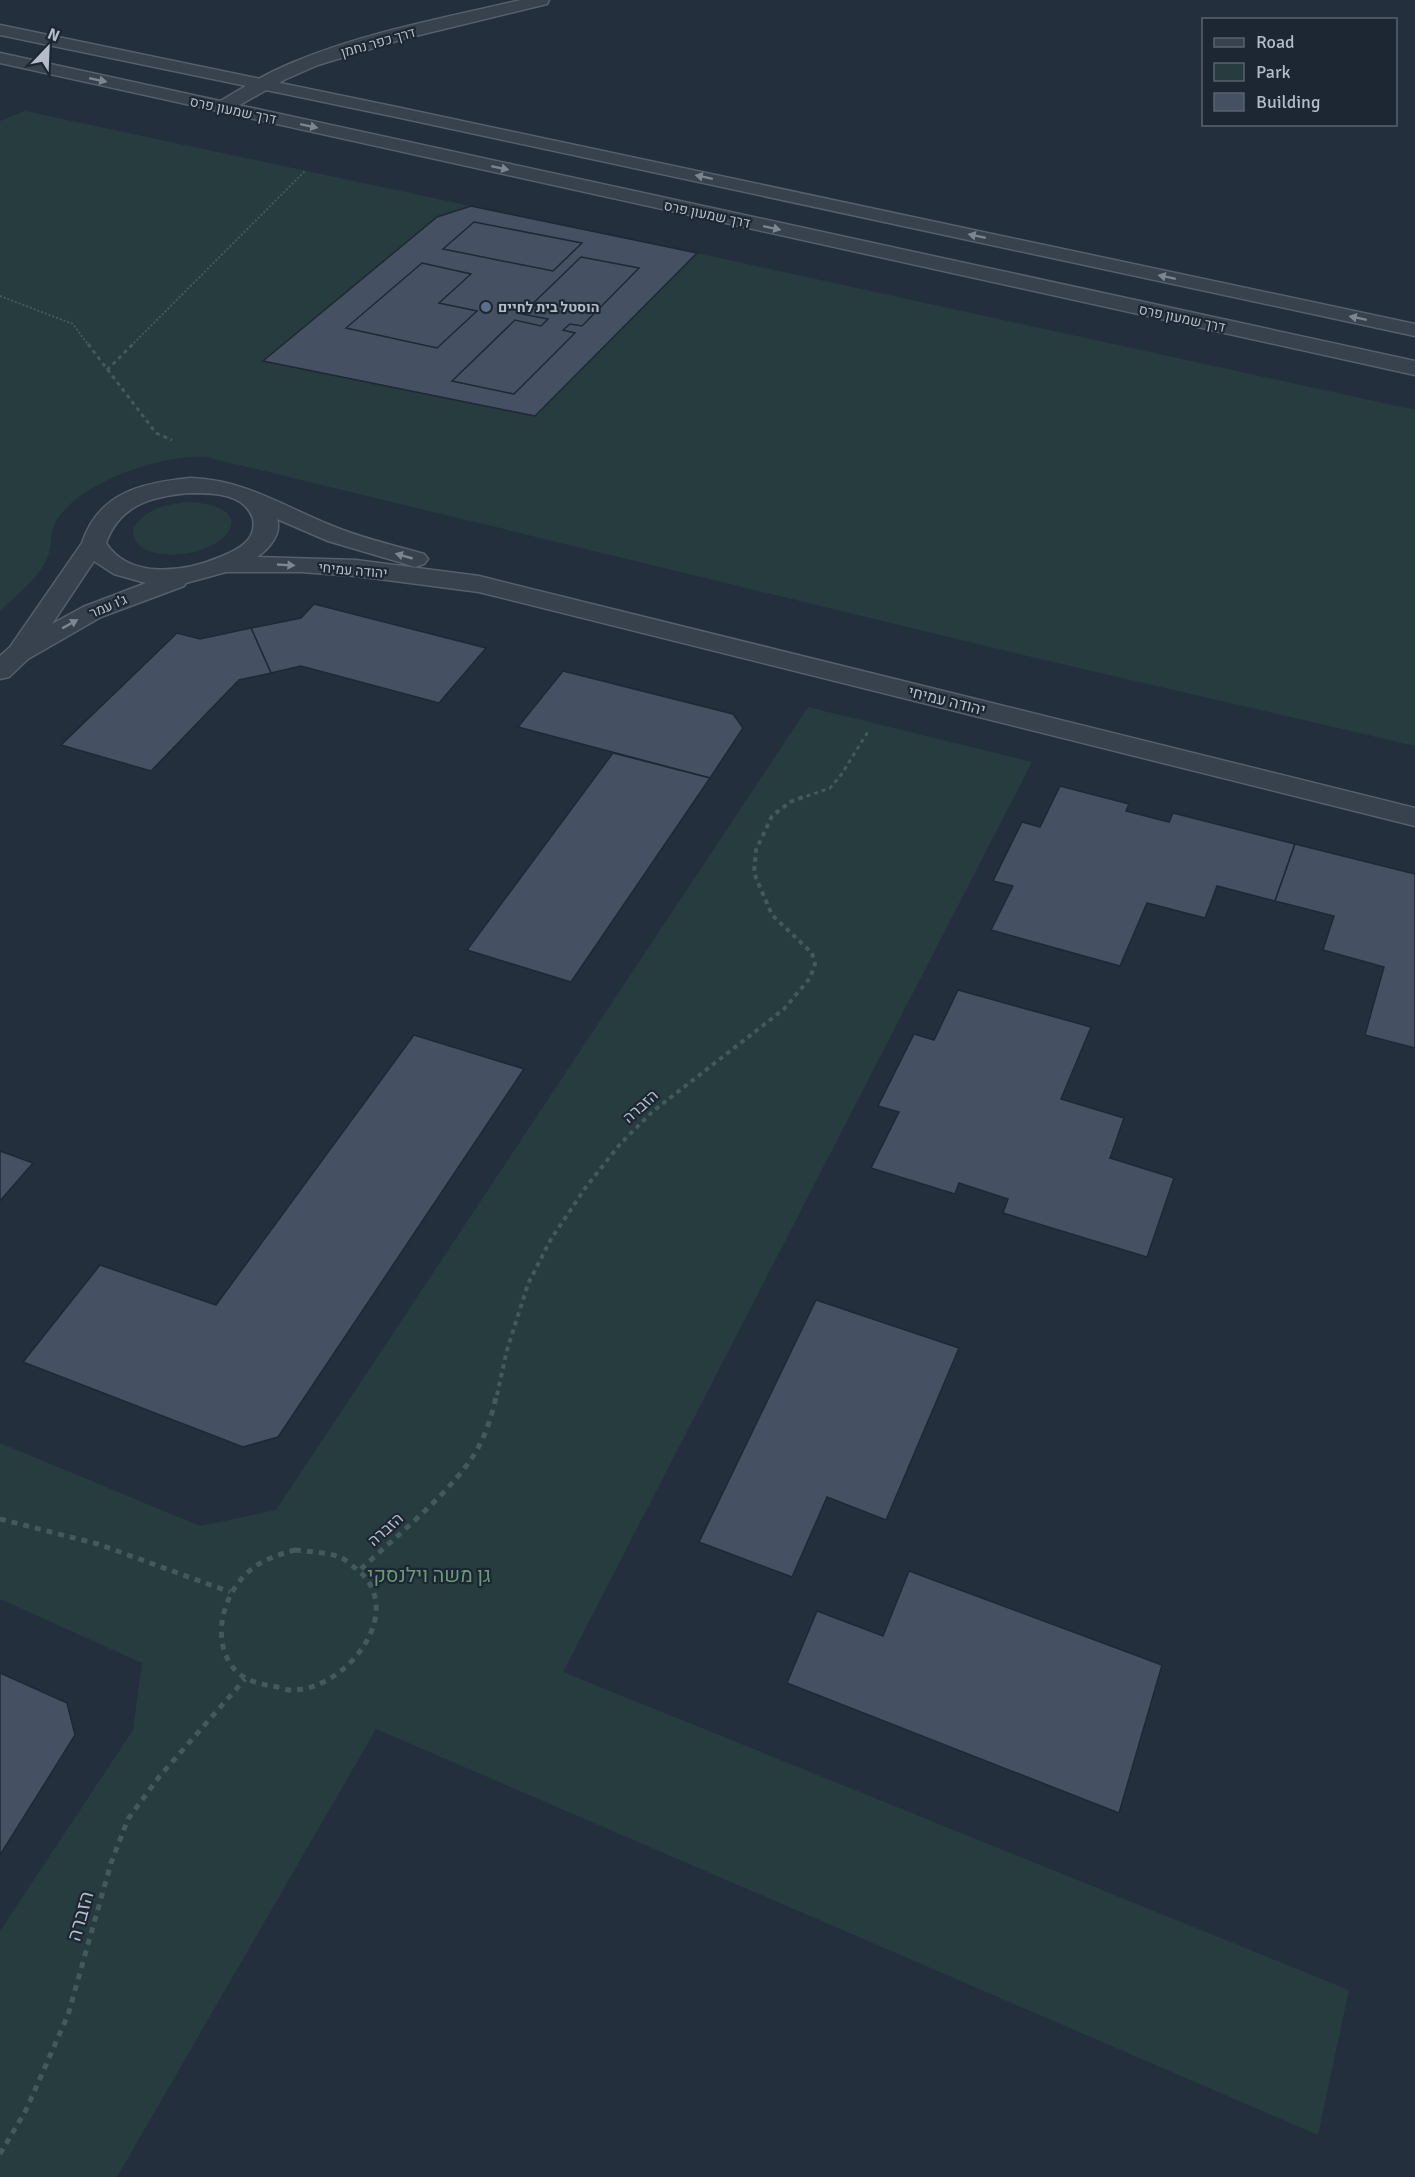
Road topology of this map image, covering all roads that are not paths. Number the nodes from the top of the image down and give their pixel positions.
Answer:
1 (542, 0) edge
2 (0, 30) edge
3 (32, 37) junction
4 (0, 56) edge
5 (262, 84) junction
6 (224, 108) junction
7 (1415, 330) edge
8 (1415, 369) edge
9 (249, 497) junction
10 (94, 543) junction
11 (227, 565) junction
12 (202, 573) junction
13 (478, 584) junction
14 (20, 653) junction
15 (0, 671) edge
16 (1415, 817) edge

1 - 5 street, דרך כפר נחמן
2 - 3 street, דרך שמעון פרס
3 - 4 street
3 - 5 street, דרך שמעון פרס
4 -> 6 street, דרך שמעון פרס
5 - 6 street, דרך כפר נחמן
7 -> 5 street, דרך שמעון פרס
6 -> 8 street, דרך שמעון פרס
9 - 10 street, יהודה עמיחי
9 - 11 street
13 -> 9 street, יהודה עמיחי
10 - 12 street
10 - 14 street, ג'ו עמר
11 - 12 street
11 -> 13 street, יהודה עמיחי
14 -> 12 street, ג'ו עמר
13 - 16 street, יהודה עמיחי
14 - 15 street, ג'ו עמר

